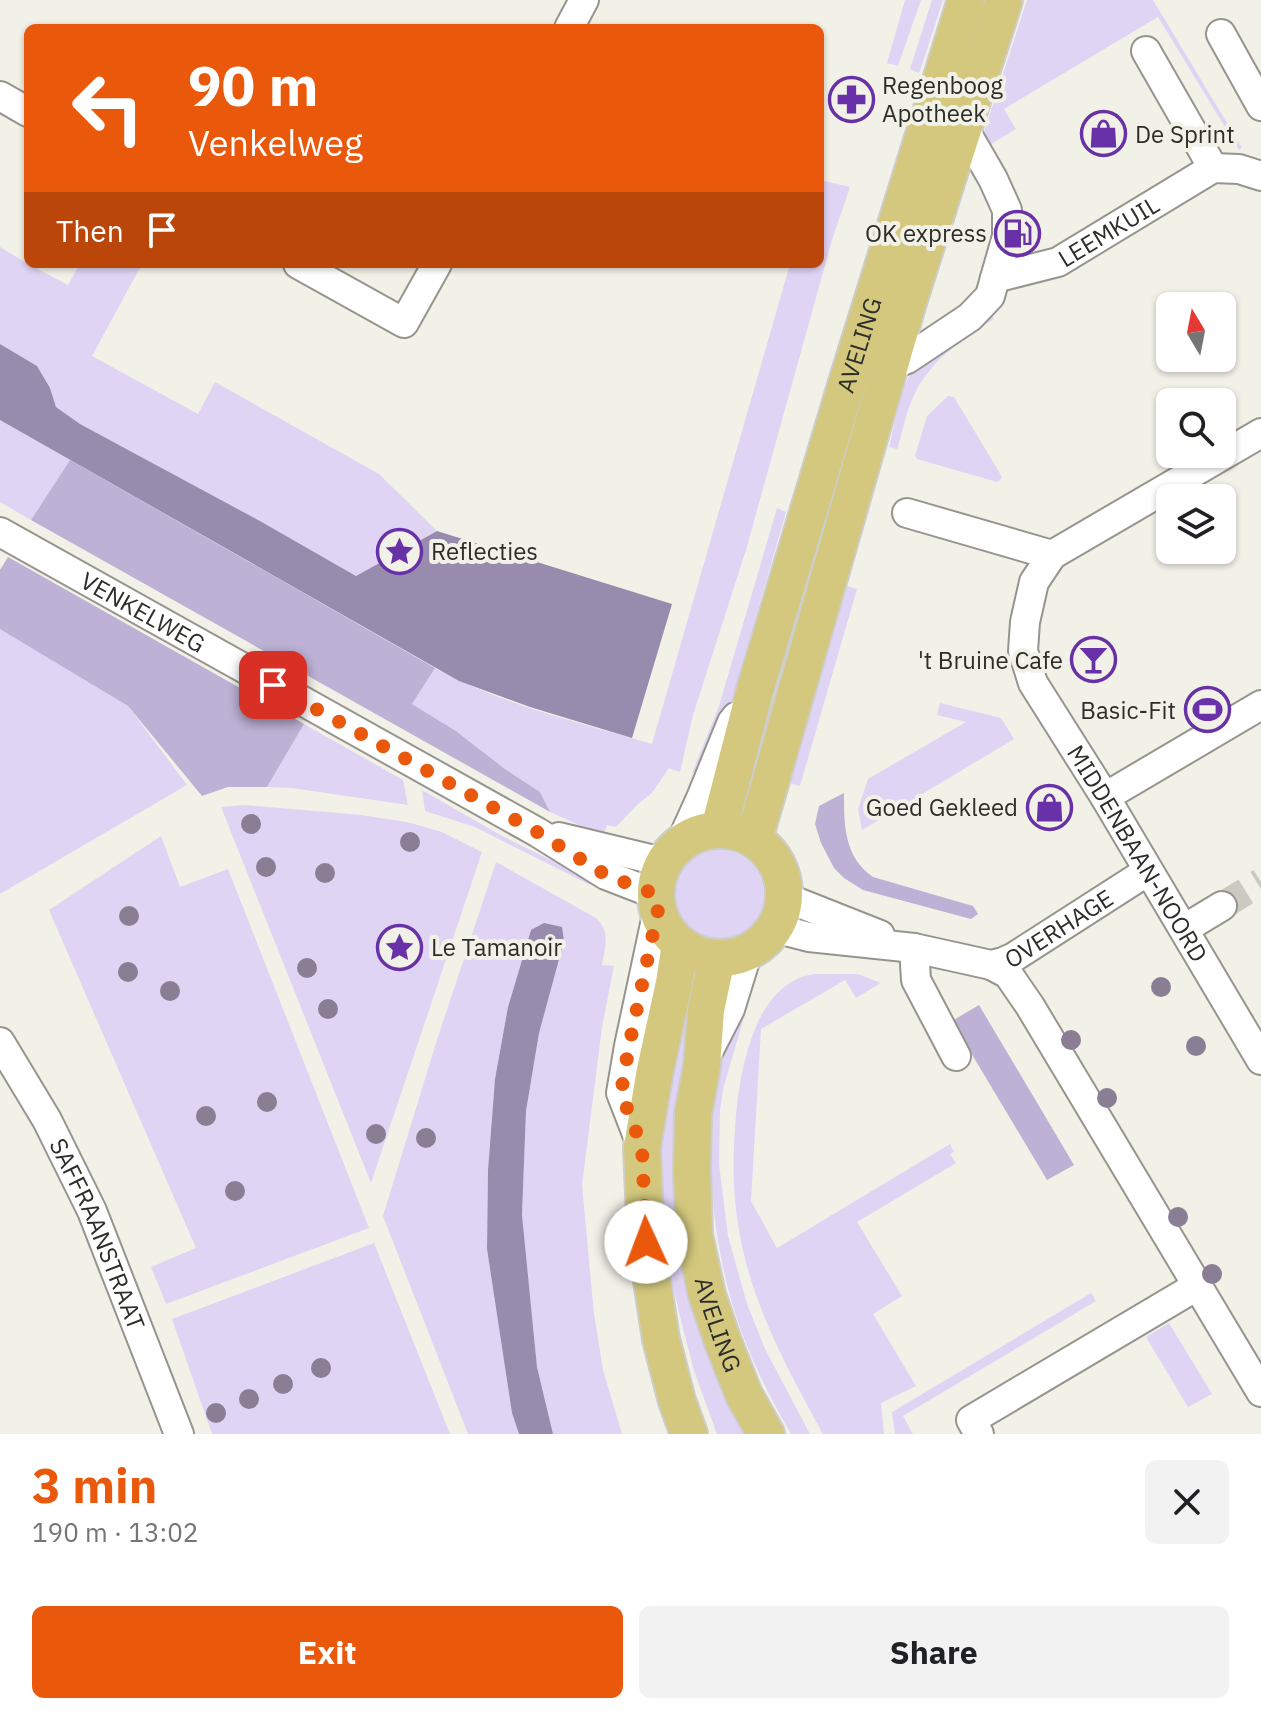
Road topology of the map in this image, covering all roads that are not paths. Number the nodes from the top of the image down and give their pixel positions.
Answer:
1 (584, 0) edge
2 (966, 0) edge
3 (1004, 0) edge
4 (571, 24) edge
5 (1221, 34) dead end
6 (1146, 51) dead end
7 (0, 96) edge
8 (1261, 106) edge
9 (24, 110) edge
10 (963, 127) junction
11 (1238, 171) edge
12 (305, 268) edge
13 (435, 268) edge
14 (995, 278) junction
15 (889, 366) junction
16 (1261, 433) edge
17 (907, 513) dead end
18 (0, 532) edge
19 (1052, 555) junction
20 (755, 690) junction
21 (1261, 705) edge
22 (1105, 797) junction
23 (719, 829) junction
24 (754, 839) junction
25 (1148, 871) junction
26 (664, 877) junction
27 (1222, 906) tunnel mouth
28 (779, 912) junction
29 (1184, 929) junction
30 (680, 944) junction
31 (914, 948) junction
32 (732, 955) junction
33 (991, 965) junction
34 (0, 1042) edge
35 (956, 1056) dead end
36 (1261, 1060) edge
37 (642, 1147) junction
38 (1197, 1286) junction
39 (1261, 1392) edge
40 (179, 1434) edge
41 (689, 1434) edge
42 (766, 1434) edge
43 (979, 1434) edge

1 - 4 street
2 - 20 main road, AVELING
3 - 10 main road, AVELING
5 - 8 street
6 - 11 street, LEEMKUIL
7 - 9 street
10 - 14 street, AVELING
10 - 15 main road, AVELING
11 - 14 street, LEEMKUIL
12 - 13 street
14 - 15 street, AVELING
15 - 24 main road, AVELING
16 - 19 street, MIDDENBAAN-NOORD
17 - 19 street
18 - 26 street, VENKELWEG
19 - 22 street, MIDDENBAAN-NOORD
20 - 23 main road, AVELING
20 - 26 street, AVELING
21 - 22 street
22 - 25 street, MIDDENBAAN-NOORD
23 - 24 main road
23 - 26 main road
24 - 28 main road
25 - 29 street, MIDDENBAAN-NOORD
25 - 33 street, OVERHAGE
26 - 30 main road
26 - 37 street, AVELING
27 - 29 street
28 - 31 street, OVERHAGE
28 - 32 main road
29 - 36 street, MIDDENBAAN-NOORD
30 - 32 main road
30 - 37 main road, AVELING
31 - 33 street, OVERHAGE
31 - 35 street
32 - 42 main road, AVELING
33 - 38 street
34 - 40 street, SAFFRAANSTRAAT
37 - 41 main road, AVELING
38 - 39 street
38 - 43 street

